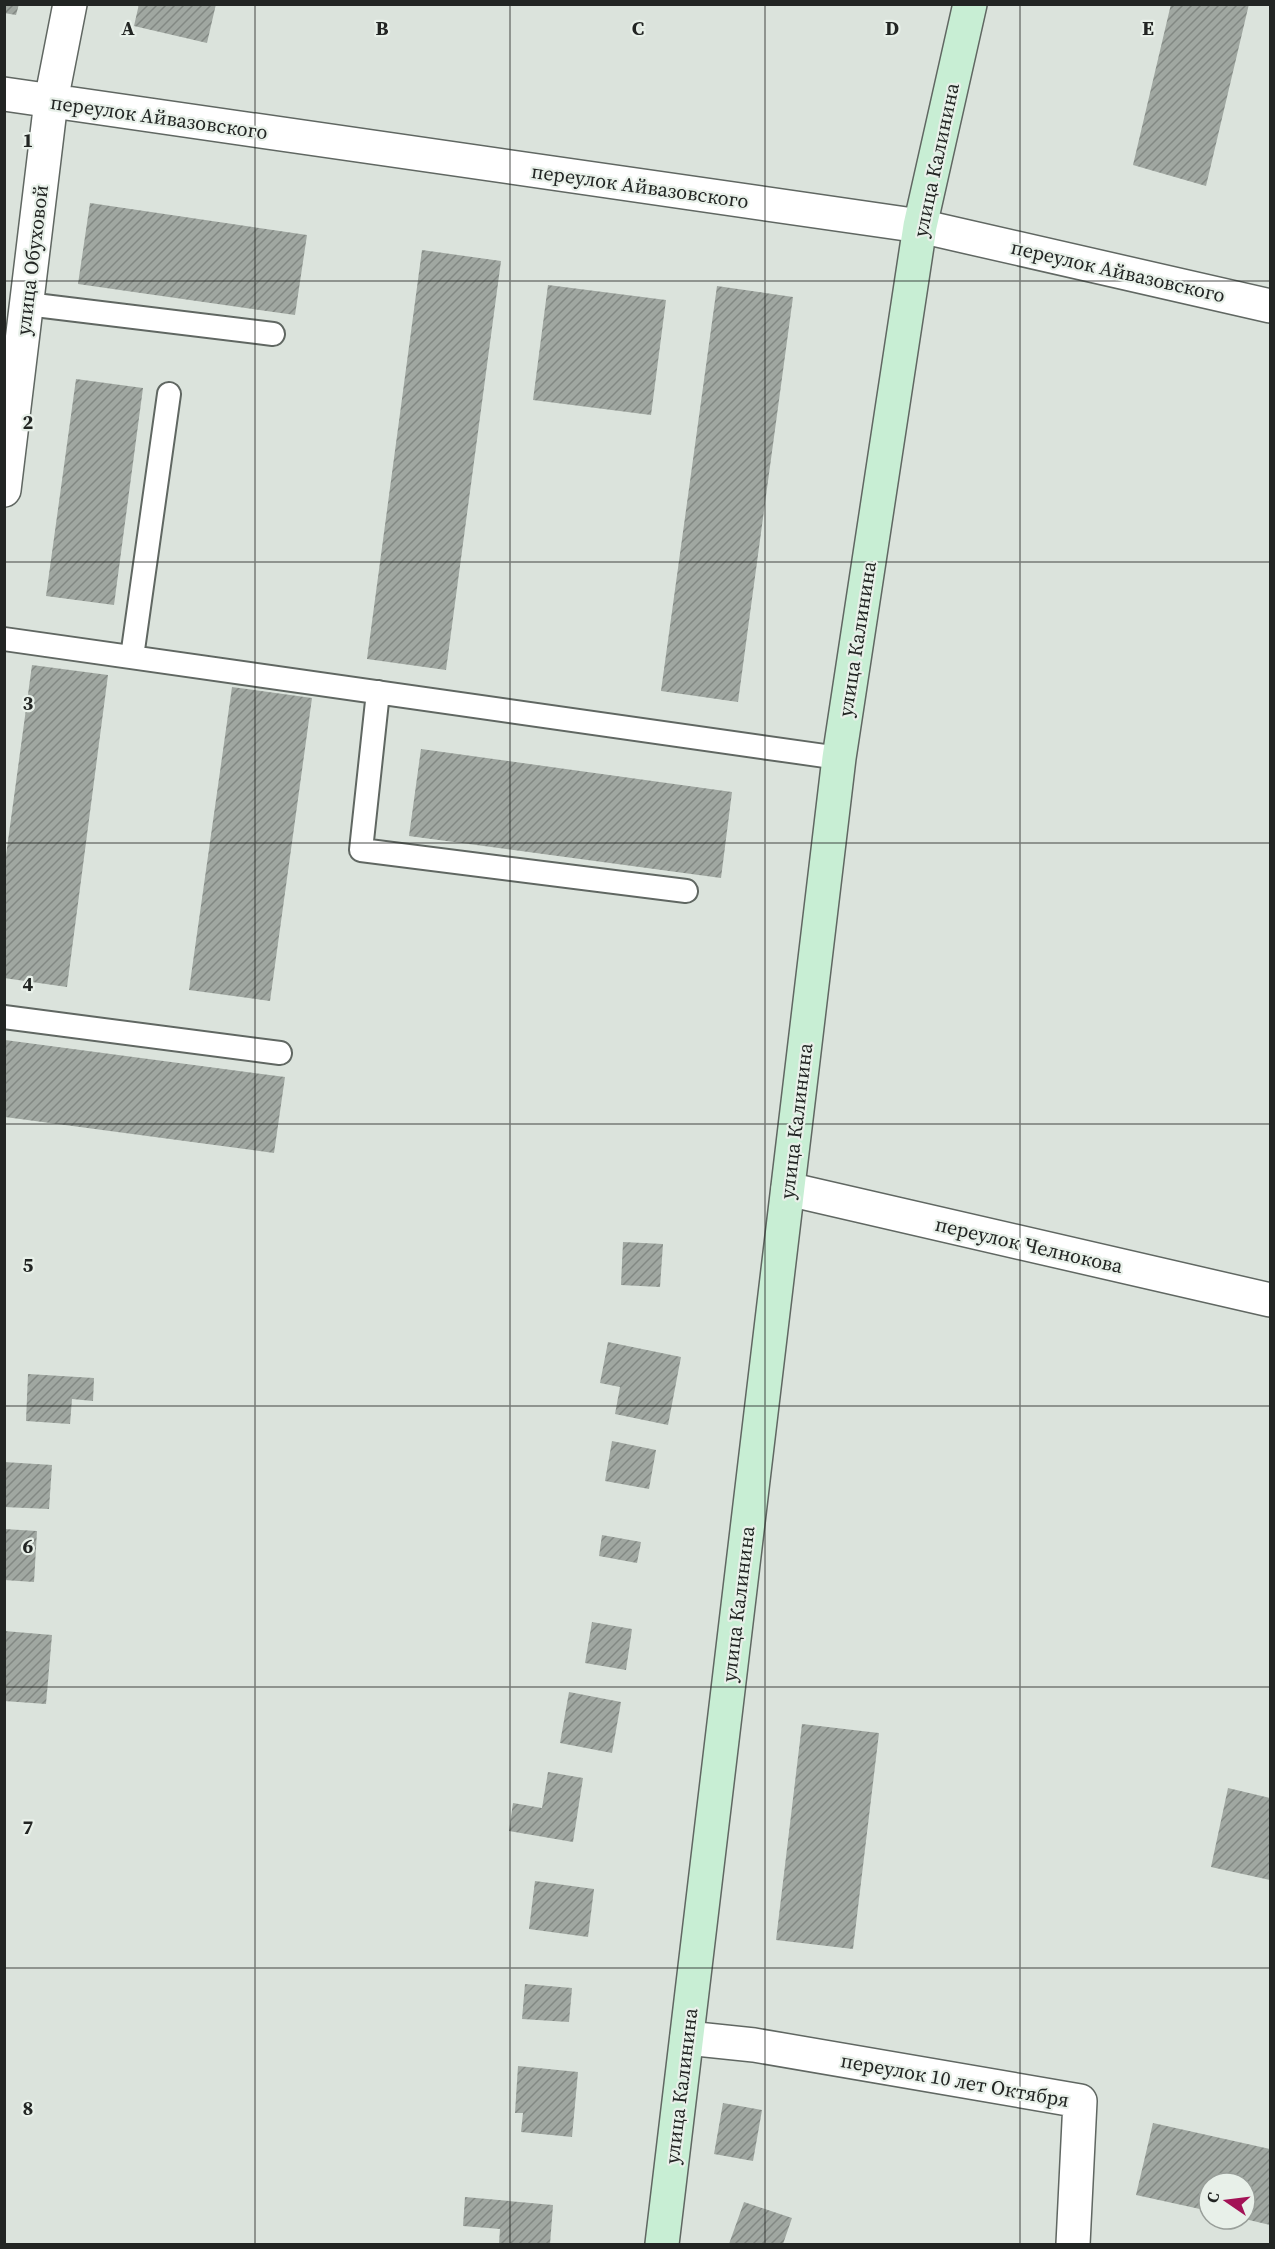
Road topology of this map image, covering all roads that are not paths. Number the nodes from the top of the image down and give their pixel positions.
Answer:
1 (70, 4) edge
2 (970, 4) edge
3 (4, 94) edge
4 (51, 101) junction
5 (921, 226) junction
6 (27, 304) junction
7 (1270, 306) edge
8 (273, 334) dead end
9 (169, 394) dead end
10 (4, 490) edge
11 (4, 639) edge
12 (132, 657) junction
13 (378, 692) junction
14 (839, 758) junction
15 (686, 891) dead end
16 (4, 1017) edge
17 (280, 1053) dead end
18 (788, 1190) junction
19 (1270, 1300) edge
20 (687, 2038) junction
21 (662, 2244) edge
22 (1073, 2244) edge

1 - 4 street, улица Обуховой
2 - 5 street, улица Калинина
3 - 4 street, переулок Айвазовского
4 - 5 street, переулок Айвазовского
4 - 6 street, улица Обуховой
5 - 7 street, переулок Айвазовского
5 - 14 street, улица Калинина
6 - 8 lane
6 - 10 street, улица Обуховой
9 - 12 lane
11 - 12 lane
12 - 13 lane
13 - 14 lane
13 - 15 lane
14 - 18 street, улица Калинина
16 - 17 lane
18 - 19 street, переулок Челнокова
18 - 20 street, улица Калинина
20 - 21 street, улица Калинина
20 - 22 street, переулок 10 лет Октября

